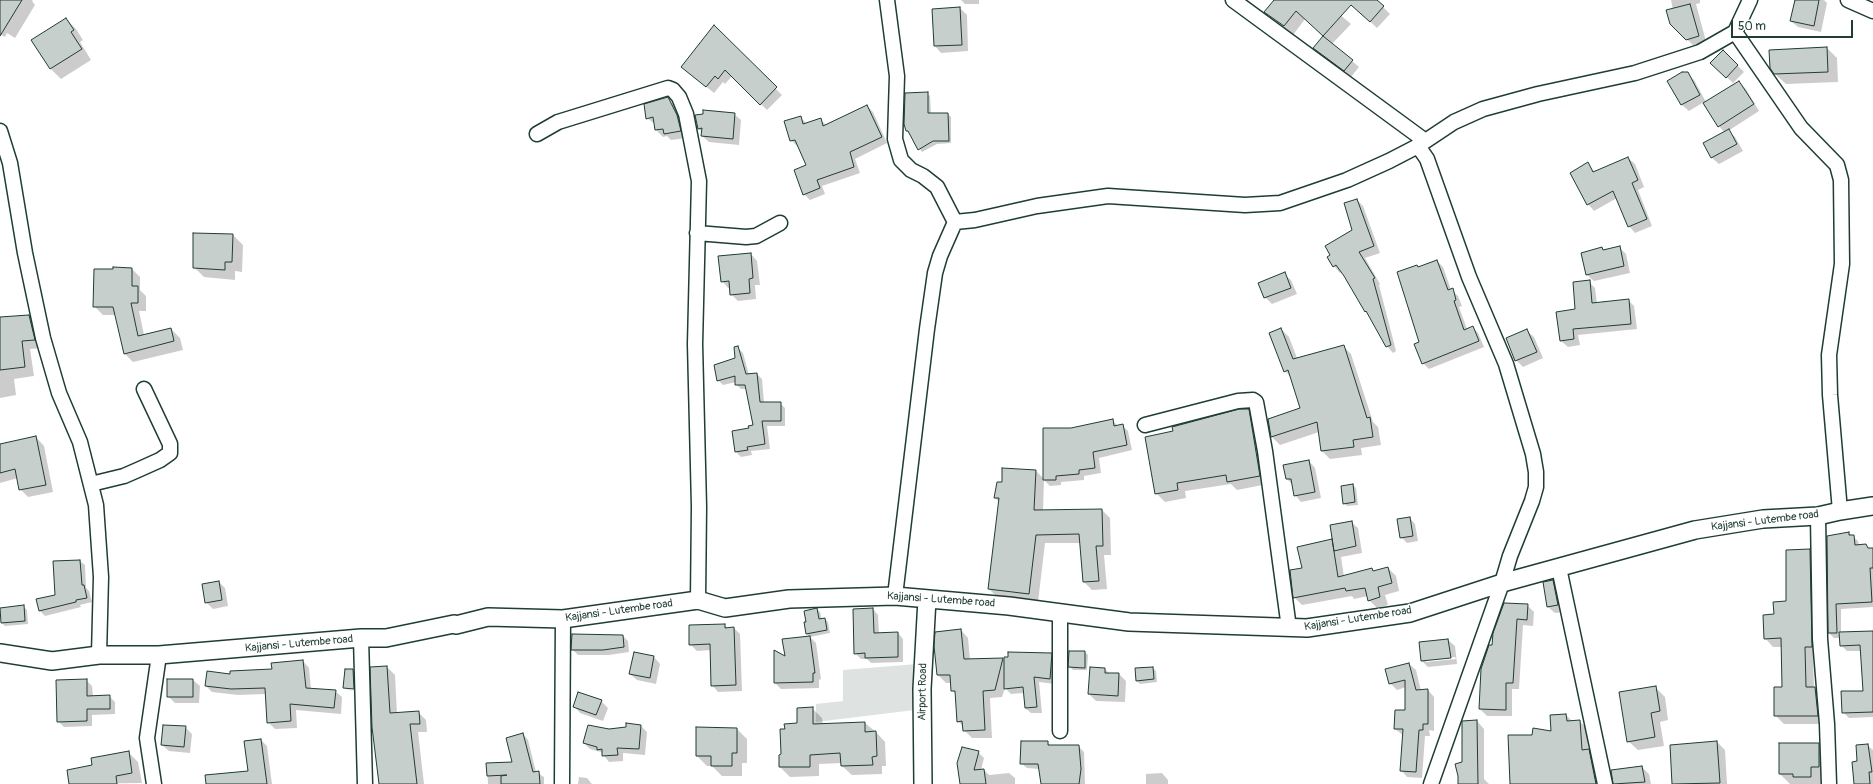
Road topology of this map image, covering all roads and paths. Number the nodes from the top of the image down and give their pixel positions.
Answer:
1 (887, 0) edge
2 (1233, 0) edge
3 (1750, 0) edge
4 (1848, 0) edge
5 (1873, 11) edge
6 (1734, 32) junction
7 (0, 131) edge
8 (537, 134) dead end
9 (1421, 143) junction
10 (954, 222) junction
11 (780, 223) dead end
12 (697, 233) junction
13 (144, 389) dead end
14 (1146, 425) dead end
15 (91, 484) junction
16 (1873, 506) edge
17 (1840, 510) junction
18 (1818, 516) junction
19 (1559, 568) junction
20 (1502, 583) junction
21 (895, 596) junction
22 (927, 599) junction
23 (698, 600) junction
24 (1060, 613) junction
25 (563, 619) junction
26 (1289, 628) junction
27 (361, 638) junction
28 (0, 653) edge
29 (99, 655) junction
30 (159, 655) junction
31 (1060, 731) dead end
32 (154, 784) edge
33 (365, 784) edge
34 (562, 784) edge
35 (923, 784) edge
36 (1431, 784) edge
37 (1605, 784) edge
38 (1829, 784) edge

1 - 10 street
2 - 9 street
3 - 6 street
4 - 5 street
6 - 9 street
6 - 17 street
7 - 15 street
8 - 12 street
9 - 10 street
9 - 20 street
10 - 21 street
11 - 12 street
12 - 23 street
13 - 15 street
14 - 26 street
15 - 29 street
16 - 17 street, Kajjansi - Lutembe road
17 - 18 street, Kajjansi - Lutembe road
18 - 19 street, Kajjansi - Lutembe road
18 - 38 street
19 - 20 street, Kajjansi - Lutembe road
19 - 37 street
20 - 26 street, Kajjansi - Lutembe road
20 - 36 street
21 - 22 street, Kajjansi - Lutembe road
21 - 23 street, Kajjansi - Lutembe road
22 - 24 street, Kajjansi - Lutembe road
22 - 35 street, Airport Road
23 - 25 street, Kajjansi - Lutembe road
24 - 26 street, Kajjansi - Lutembe road
24 - 31 street
25 - 27 street, Kajjansi - Lutembe road
25 - 34 street
27 - 30 street, Kajjansi - Lutembe road
27 - 33 street
28 - 29 street, Kajjansi - Lutembe road
29 - 30 street, Kajjansi - Lutembe road
30 - 32 street

